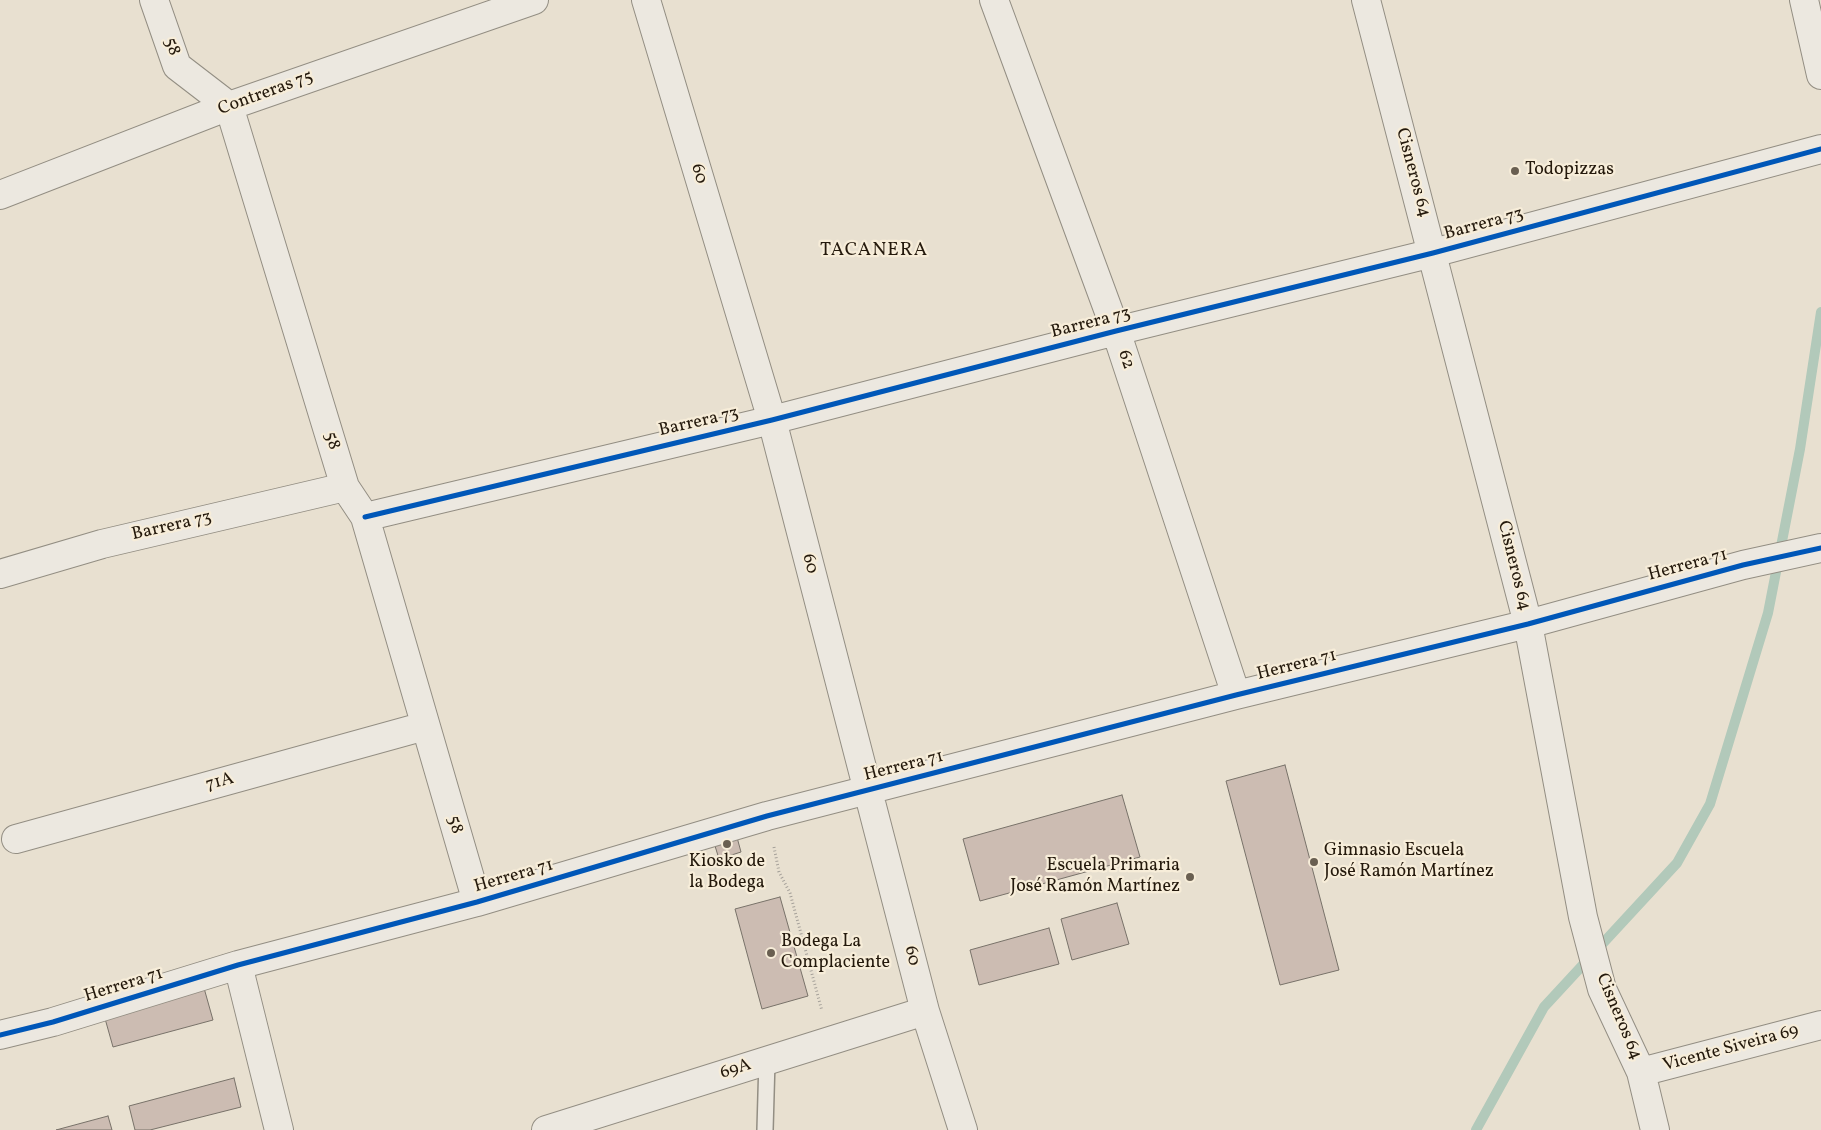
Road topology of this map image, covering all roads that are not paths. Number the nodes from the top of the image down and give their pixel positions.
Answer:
1 (154, 0) edge
2 (534, 0) edge
3 (646, 0) edge
4 (994, 0) edge
5 (1366, 0) edge
6 (1804, 0) edge
7 (1821, 75) edge
8 (229, 106) junction
9 (1821, 149) edge
10 (0, 195) edge
11 (1433, 253) junction
12 (1116, 331) junction
13 (772, 420) junction
14 (345, 487) junction
15 (365, 517) junction
16 (1820, 549) edge
17 (0, 574) edge
18 (1528, 624) junction
19 (1236, 695) junction
20 (425, 726) junction
21 (869, 790) junction
22 (16, 839) dead end
23 (477, 902) junction
24 (238, 965) junction
25 (926, 1011) junction
26 (1821, 1025) edge
27 (0, 1035) edge
28 (767, 1060) junction
29 (1641, 1072) junction
30 (278, 1130) edge
31 (546, 1130) edge
32 (765, 1130) edge
33 (963, 1130) edge
34 (1655, 1130) edge

1 - 8 street, 58
2 - 8 street, Contreras 75
3 - 13 street, 60
4 - 12 street, 62
5 - 11 street, Cisneros 64
6 - 7 street
8 - 10 street, Contreras 75
8 - 14 street, 58
9 - 11 street, Barrera 73
11 - 12 street, Barrera 73
11 - 18 street, Cisneros 64
12 - 13 street, Barrera 73
12 - 19 street, 62
13 - 15 street, Barrera 73
13 - 21 street, 60
14 - 15 street, 58
14 - 17 street, Barrera 73
15 - 20 street, 58
16 - 18 street, Herrera 71
18 - 19 street, Herrera 71
18 - 29 street, Cisneros 64
19 - 21 street, Herrera 71
20 - 22 street, 71A
20 - 23 street, 58
21 - 23 street, Herrera 71
21 - 25 street, 60
23 - 24 street, Herrera 71
24 - 27 street, Herrera 71
24 - 30 street
25 - 28 street, 69A
25 - 33 street, 60
26 - 29 street, Vicente Siveira 69
28 - 31 street, 69A
28 - 32 lane
29 - 34 street, Cisneros 64

